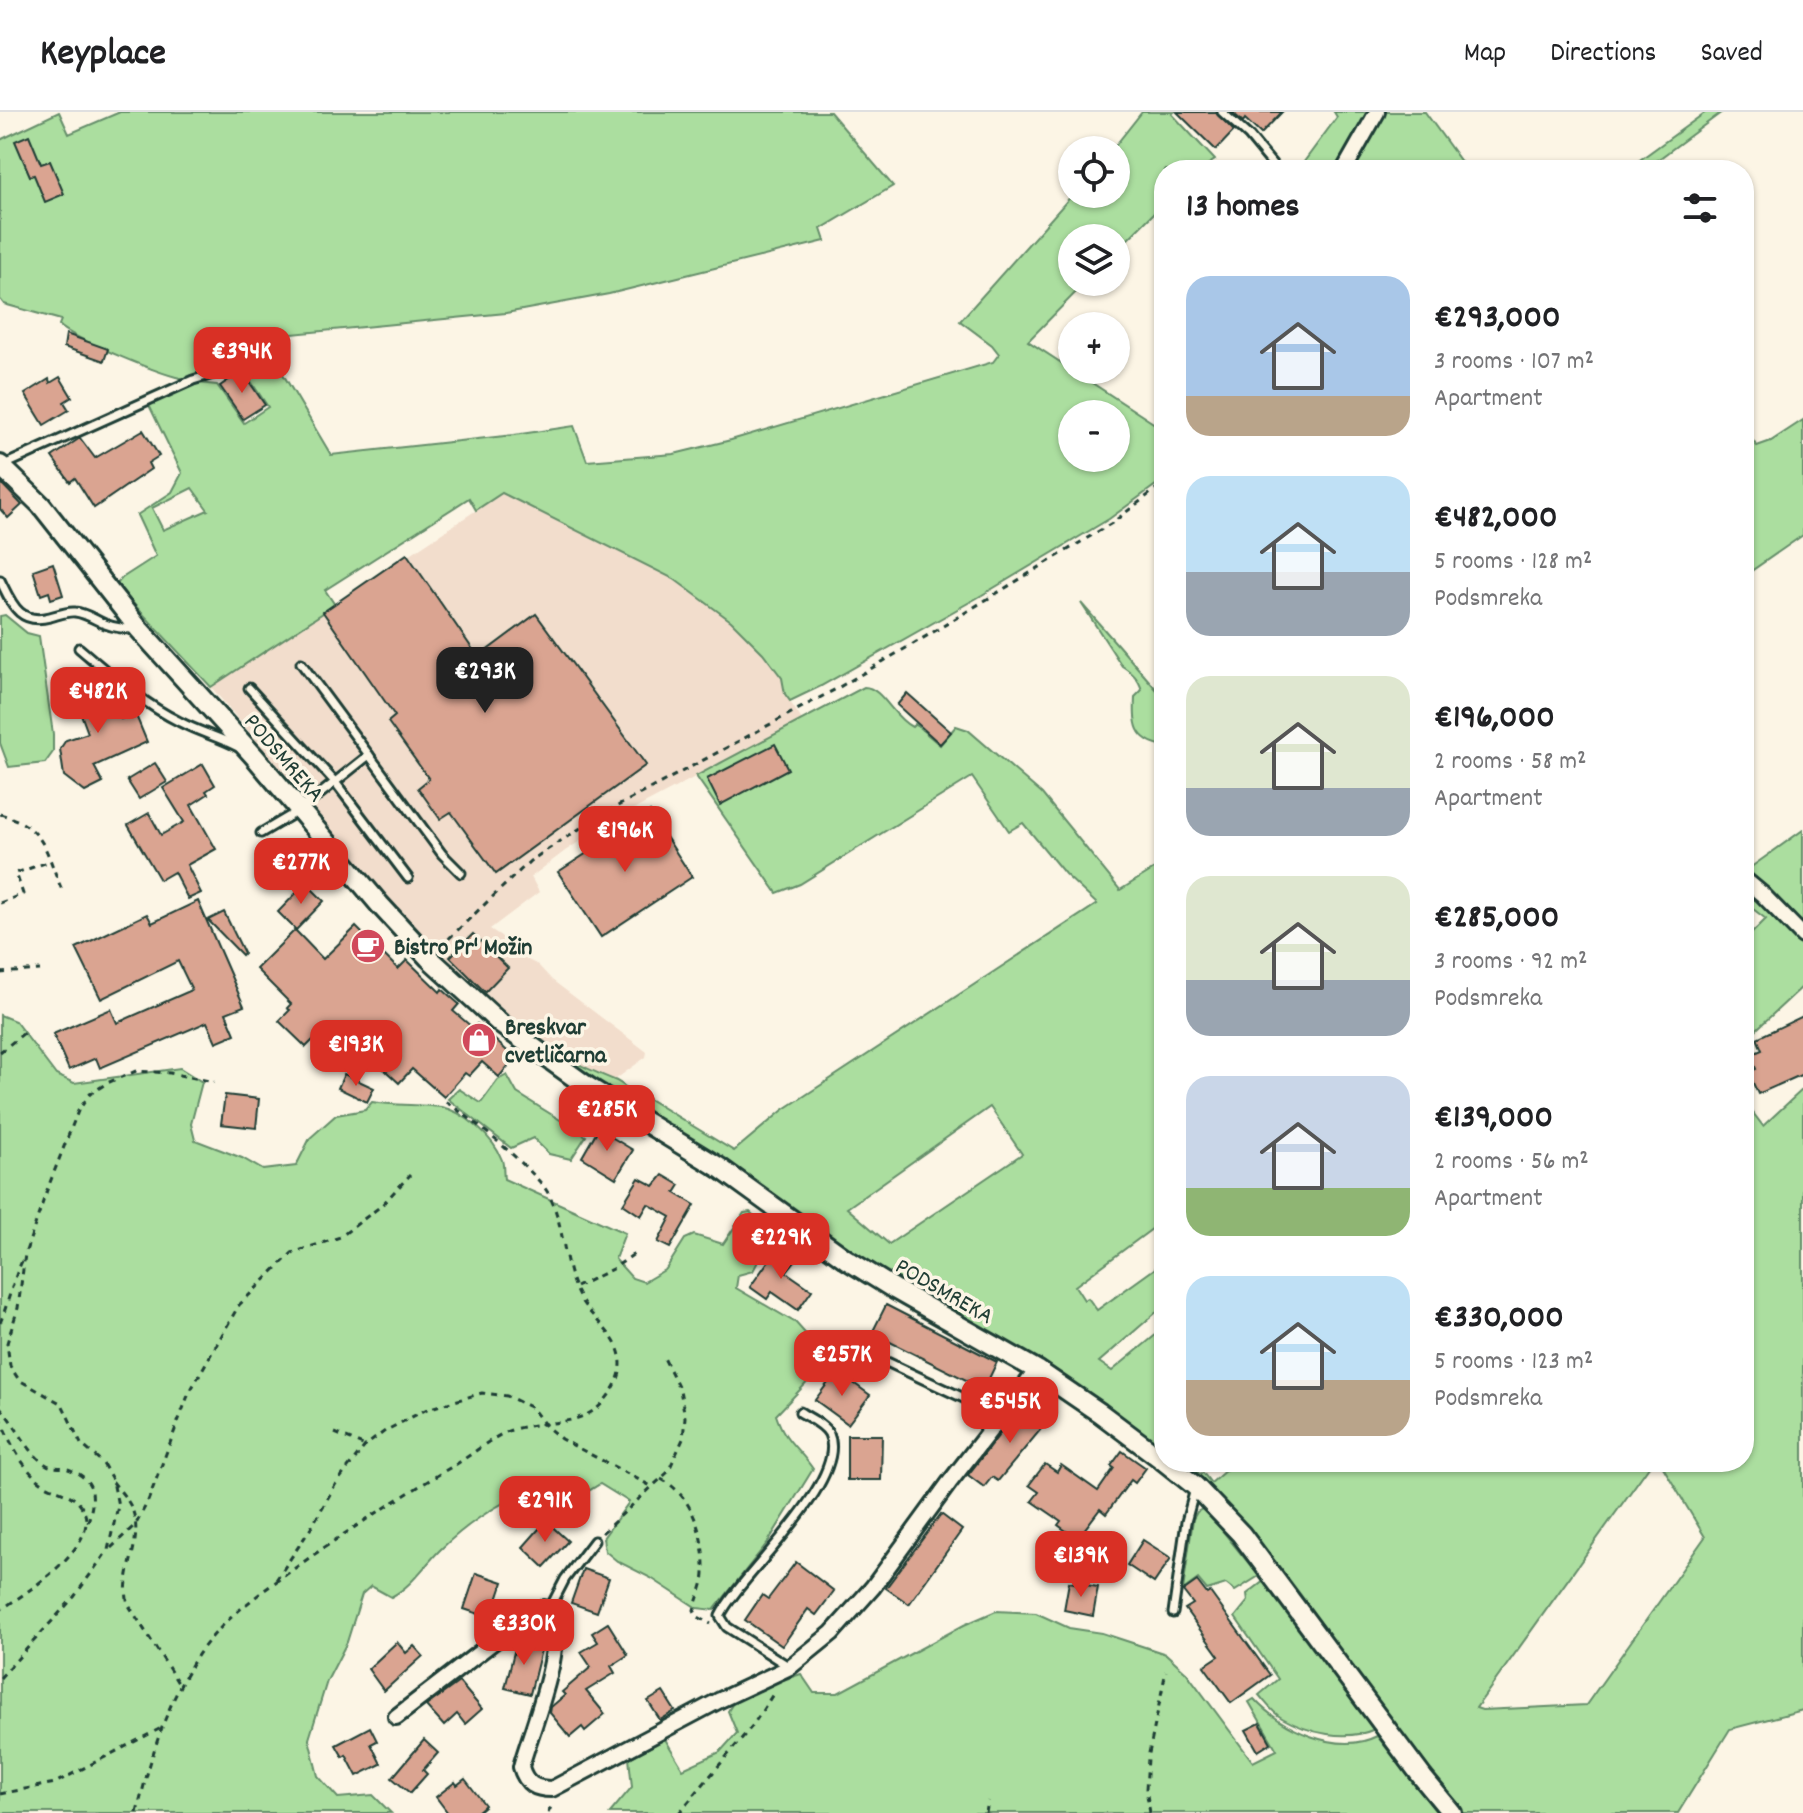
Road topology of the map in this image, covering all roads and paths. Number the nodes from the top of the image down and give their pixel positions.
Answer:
1 (1222, 112) edge
2 (1377, 112) edge
3 (1269, 160) edge
4 (1350, 160) edge
5 (227, 370) dead end
6 (1, 466) edge
7 (1154, 491) edge
8 (0, 580) edge
9 (139, 629) junction
10 (79, 648) dead end
11 (301, 663) dead end
12 (249, 688) dead end
13 (369, 755) junction
14 (254, 756) junction
15 (335, 782) junction
16 (300, 810) junction
17 (0, 814) edge
18 (261, 833) dead end
19 (52, 861) junction
20 (461, 873) dead end
21 (408, 878) dead end
22 (1754, 887) edge
23 (62, 890) dead end
24 (0, 903) edge
25 (1803, 936) edge
26 (429, 958) junction
27 (40, 970) dead end
28 (0, 973) edge
29 (24, 1033) dead end
30 (0, 1052) edge
31 (214, 1082) dead end
32 (444, 1101) dead end
33 (410, 1175) dead end
34 (25, 1254) junction
35 (634, 1254) dead end
36 (576, 1287) junction
37 (0, 1323) edge
38 (662, 1354) dead end
39 (872, 1355) dead end
40 (1037, 1370) junction
41 (0, 1407) edge
42 (800, 1412) dead end
43 (1002, 1416) junction
44 (0, 1418) edge
45 (545, 1425) junction
46 (335, 1433) dead end
47 (365, 1446) junction
48 (1154, 1454) edge
49 (1177, 1472) edge
50 (661, 1479) junction
51 (113, 1481) junction
52 (651, 1486) junction
53 (1195, 1486) junction
54 (136, 1524) junction
55 (86, 1525) junction
56 (594, 1541) joint
57 (108, 1550) junction
58 (273, 1583) junction
59 (0, 1610) edge
60 (549, 1610) junction
61 (1173, 1613) dead end
62 (727, 1627) junction
63 (790, 1667) junction
64 (1166, 1671) dead end
65 (0, 1678) edge
66 (180, 1686) junction
67 (766, 1704) dead end
68 (396, 1717) dead end
69 (163, 1727) junction
70 (0, 1794) edge
71 (988, 1801) dead end
72 (137, 1813) edge
73 (679, 1813) edge
74 (986, 1813) edge
75 (1150, 1813) edge
76 (1452, 1813) edge

1 - 3 lane
2 - 4 street
5 - 6 lane
6 - 9 street, PODSMREKA
7 - 26 path
8 - 9 lane
9 - 14 street, PODSMREKA
10 - 14 lane
11 - 13 lane
12 - 15 lane
13 - 15 lane
13 - 20 lane
14 - 16 street, PODSMREKA
15 - 16 lane
15 - 21 lane
16 - 18 lane
16 - 26 street, PODSMREKA
17 - 19 path
19 - 23 path
19 - 24 path
22 - 25 street
26 - 40 street, PODSMREKA
27 - 28 path
29 - 30 path
31 - 34 path
32 - 36 path
33 - 54 path
34 - 37 path
34 - 51 path
35 - 36 path
36 - 45 path
38 - 50 path
39 - 43 lane
40 - 43 street
40 - 48 street, PODSMREKA
41 - 55 path
42 - 62 lane
43 - 63 street
44 - 55 path
45 - 47 path
45 - 52 path
45 - 58 path
46 - 47 path
47 - 58 path
49 - 53 street, PODSMREKA
50 - 52 path
50 - 62 path
51 - 54 path
51 - 57 path
52 - 56 path
53 - 61 lane
53 - 76 street, PODSMREKA
54 - 57 path
54 - 66 path
55 - 59 path
56 - 60 lane
57 - 65 path
58 - 66 path
60 - 63 street
60 - 68 street
62 - 63 lane
64 - 75 path
66 - 69 path
67 - 73 path
69 - 70 path
69 - 72 path
71 - 74 path

